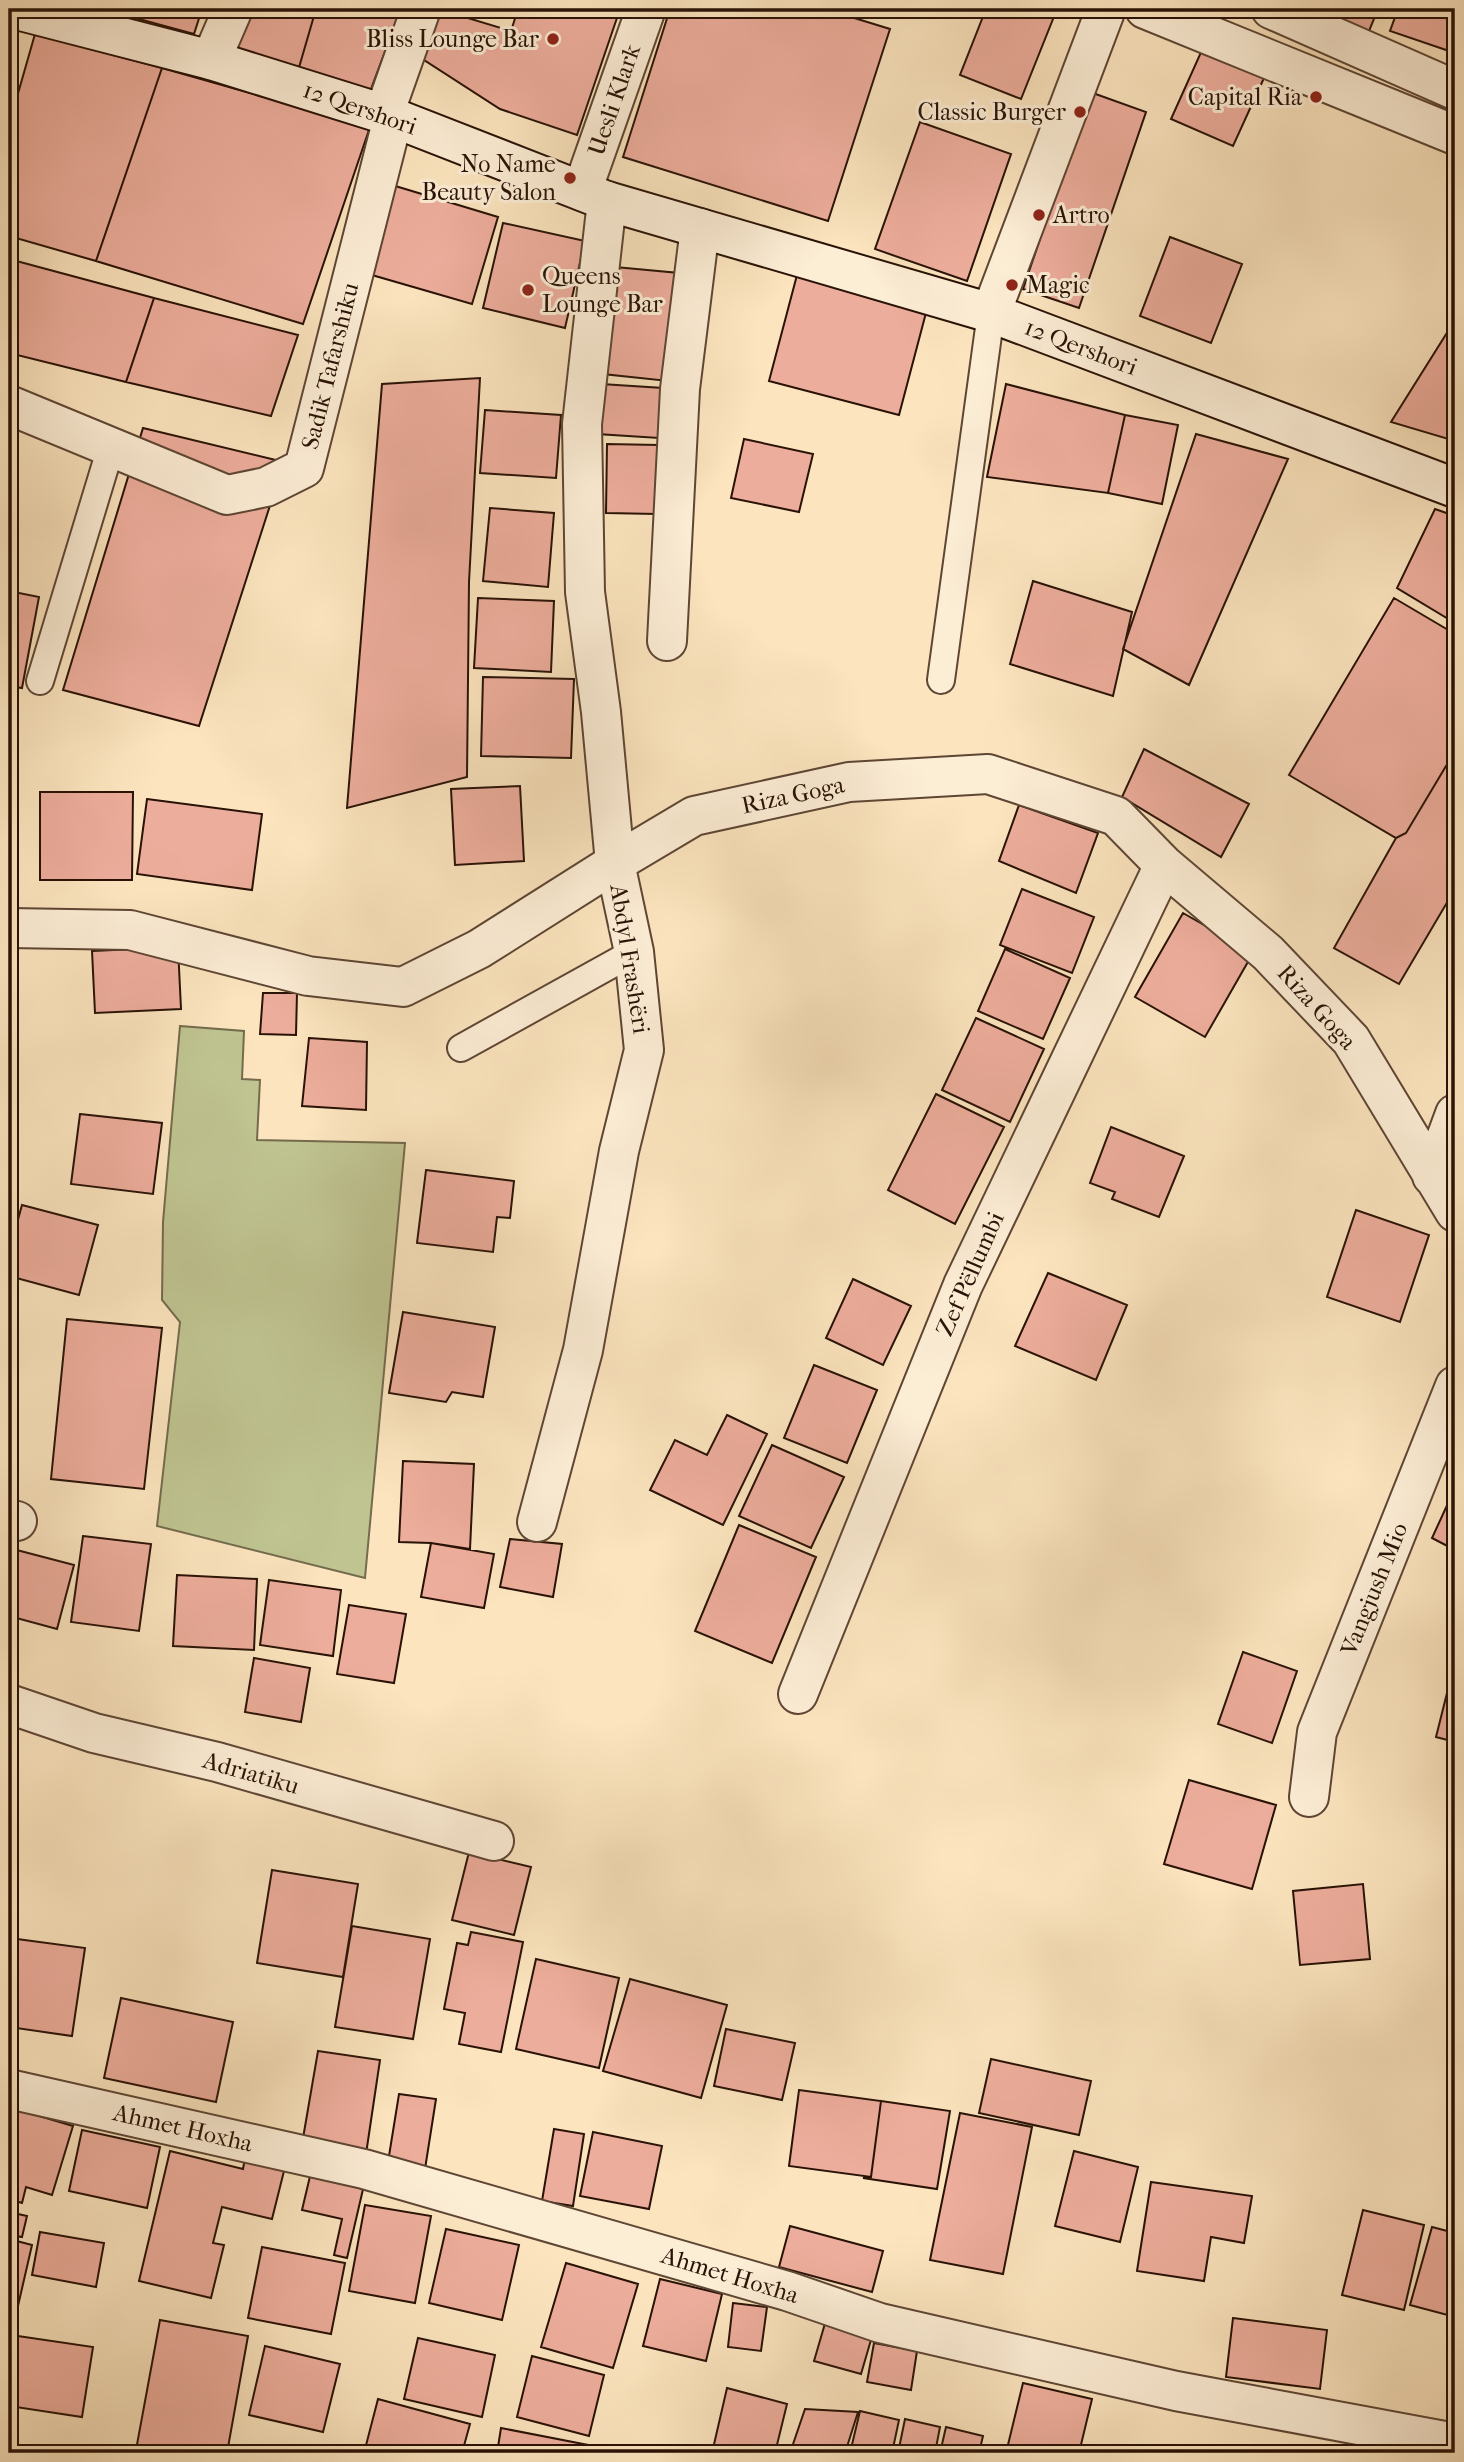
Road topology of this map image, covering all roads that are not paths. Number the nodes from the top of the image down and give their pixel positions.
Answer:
1 (13, 9) edge
2 (233, 9) edge
3 (421, 9) edge
4 (646, 9) edge
5 (1106, 9) edge
6 (1145, 9) edge
7 (1271, 9) edge
8 (211, 61) junction
9 (1455, 90) edge
10 (389, 116) junction
11 (1455, 135) edge
12 (594, 196) junction
13 (700, 228) junction
14 (991, 313) junction
15 (9, 405) edge
16 (111, 447) junction
17 (1455, 488) edge
18 (667, 641) dead end
19 (941, 680) dead end
20 (40, 681) dead end
21 (615, 863) junction
22 (1164, 865) junction
23 (9, 928) edge
24 (634, 952) junction
25 (461, 1048) dead end
26 (1455, 1114) edge
27 (1432, 1177) junction
28 (1455, 1212) edge
29 (1455, 1386) edge
30 (537, 1522) dead end
31 (799, 1693) dead end
32 (9, 1704) edge
33 (1309, 1797) dead end
34 (494, 1841) dead end
35 (9, 2089) edge
36 (1455, 2443) edge

1 - 8 street, 12 Qershori
2 - 8 street
3 - 10 street, Sadik Tafarshiku
4 - 12 street, Uesli Klark
5 - 14 street
6 - 11 street
7 - 9 street
8 - 10 street, 12 Qershori
10 - 12 street, 12 Qershori
10 - 16 street, Sadik Tafarshiku
12 - 13 street, 12 Qershori
12 - 21 street
13 - 14 street, 12 Qershori
13 - 18 street
14 - 17 street, 12 Qershori
14 - 19 lane
15 - 16 street, Sadik Tafarshiku
16 - 20 lane
21 - 22 street, Riza Goga
21 - 23 street, Abdyl Frashëri
21 - 24 street, Abdyl Frashëri
22 - 27 street, Riza Goga
22 - 31 street, Zef Pëllumbi
24 - 25 lane
24 - 30 street, Abdyl Frashëri
26 - 27 street
27 - 28 street, Riza Goga
29 - 33 street, Vangjush Mio
32 - 34 street, Adriatiku
35 - 36 street, Ahmet Hoxha

